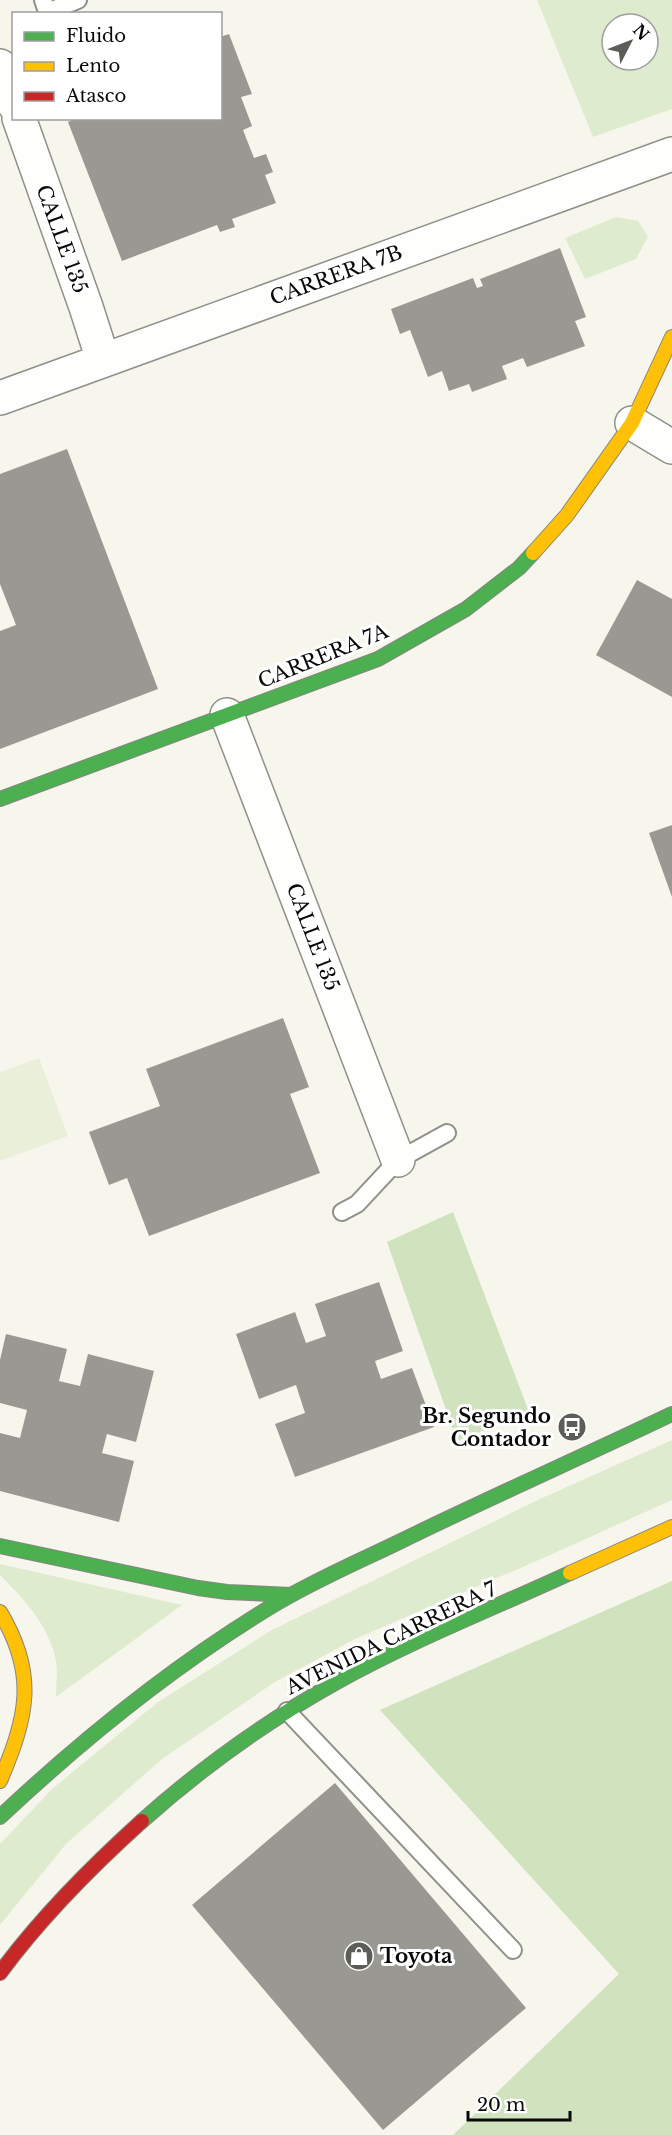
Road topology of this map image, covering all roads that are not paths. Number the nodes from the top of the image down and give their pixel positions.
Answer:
1 (43, 0) edge
2 (78, 0) edge
3 (0, 66) edge
4 (12, 99) edge
5 (20, 120) edge
6 (672, 154) edge
7 (672, 337) edge
8 (103, 360) junction
9 (0, 398) edge
10 (632, 423) junction
11 (672, 447) edge
12 (227, 715) junction
13 (0, 799) edge
14 (447, 1133) dead end
15 (398, 1160) junction
16 (342, 1212) dead end
17 (672, 1414) edge
18 (672, 1527) edge
19 (0, 1546) edge
20 (291, 1595) junction
21 (0, 1612) edge
22 (288, 1711) junction
23 (0, 1781) edge
24 (0, 1817) edge
25 (513, 1950) dead end
26 (0, 1973) edge

1 - 2 lane
3 - 4 street
5 - 8 street, CALLE 135
6 - 8 street, CARRERA 7B
7 - 10 main road, CARRERA 7A
8 - 9 street, CARRERA 7B
10 - 11 street
10 - 12 main road, CARRERA 7A
12 - 13 main road, CARRERA 7A
12 - 15 street, CALLE 135
14 - 15 lane
15 - 16 lane
17 - 20 main road
18 - 22 main road, AVENIDA CARRERA 7
19 - 20 main road
20 - 24 main road
21 - 23 main road
22 - 25 lane
22 - 26 main road, AVENIDA CARRERA 7

